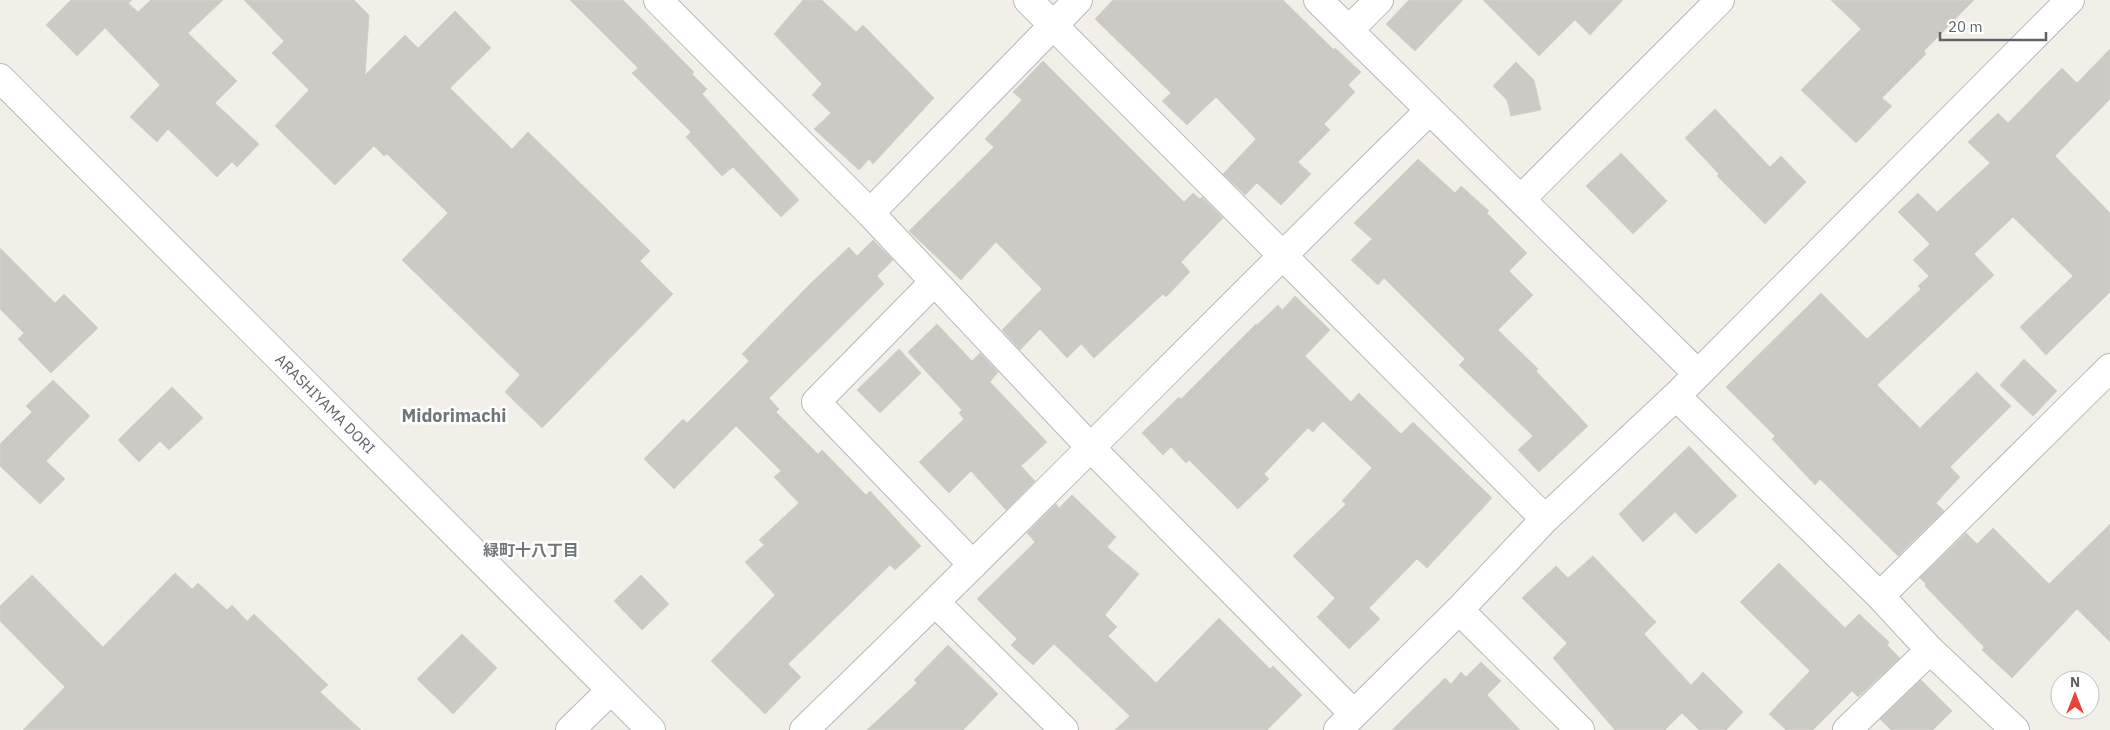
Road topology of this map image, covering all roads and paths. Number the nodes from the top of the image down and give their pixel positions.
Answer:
1 (658, 0) edge
2 (1028, 0) edge
3 (1078, 0) edge
4 (1318, 0) edge
5 (1379, 0) edge
6 (1720, 0) edge
7 (2070, 0) edge
8 (1053, 25) junction
9 (1349, 30) junction
10 (0, 78) edge
11 (1430, 110) junction
12 (1521, 199) junction
13 (870, 213) junction
14 (1282, 255) junction
15 (934, 282) junction
16 (2110, 368) edge
17 (1698, 374) junction
18 (1676, 396) junction
19 (1091, 448) junction
20 (1545, 519) junction
21 (974, 565) junction
22 (1880, 596) junction
23 (936, 602) junction
24 (1459, 610) junction
25 (1930, 650) junction
26 (610, 691) junction
27 (1346, 722) edge
28 (570, 730) edge
29 (651, 730) edge
30 (804, 730) edge
31 (1064, 730) edge
32 (1580, 730) edge
33 (1847, 730) edge
34 (2015, 730) edge

1 - 13 street
2 - 8 street
3 - 8 street
4 - 9 street
5 - 9 street
6 - 12 street
7 - 17 street
8 - 13 street
8 - 14 street
9 - 11 street
10 - 26 street, ARASHIYAMA DORI
11 - 12 street
11 - 14 street
12 - 17 street
13 - 15 street
14 - 19 street
14 - 20 street
15 - 19 street
15 - 21 street
16 - 22 street
17 - 18 street
18 - 20 street
18 - 22 street
19 - 21 street
19 - 27 street
20 - 24 street
21 - 23 street
22 - 25 street
23 - 30 street
23 - 31 street
24 - 27 street
24 - 32 street
25 - 33 street
25 - 34 street
26 - 28 street
26 - 29 street, ARASHIYAMA DORI

